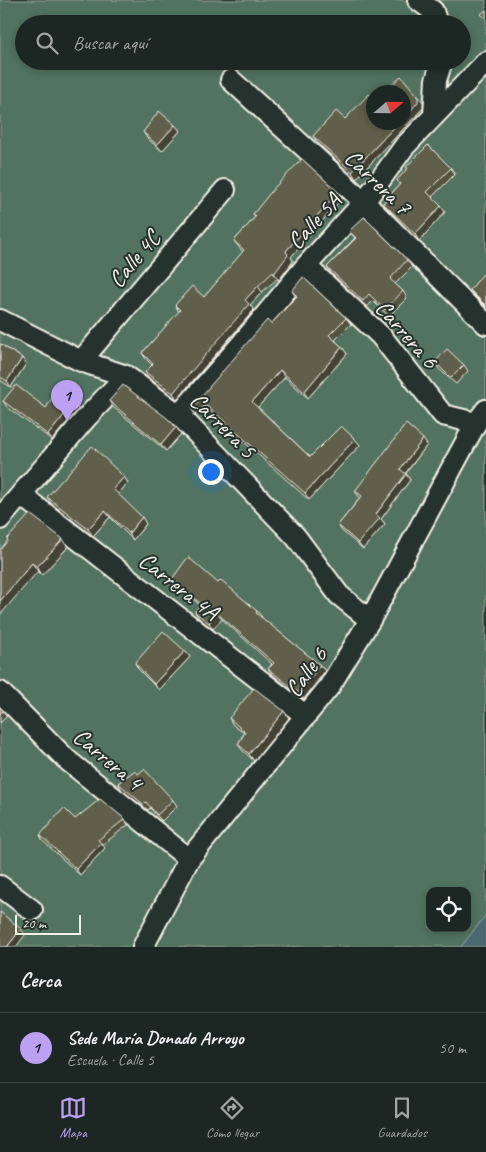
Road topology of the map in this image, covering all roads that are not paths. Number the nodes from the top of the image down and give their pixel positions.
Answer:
1 (418, 0) edge
2 (434, 15) edge
3 (486, 62) edge
4 (439, 70) edge
5 (232, 80) dead end
6 (434, 116) junction
7 (224, 190) dead end
8 (364, 202) junction
9 (306, 266) junction
10 (0, 320) edge
11 (486, 324) edge
12 (81, 361) junction
13 (126, 376) junction
14 (180, 414) junction
15 (481, 417) edge
16 (21, 495) junction
17 (0, 520) edge
18 (370, 620) junction
19 (0, 692) edge
20 (306, 716) junction
21 (189, 858) junction
22 (0, 886) edge
23 (32, 910) dead end
24 (143, 947) edge

1 - 2 street
3 - 6 street, Calle 5A
4 - 6 street
5 - 8 street, Carrera 7
6 - 8 street, Calle 5A
7 - 12 street, Calle 4C
8 - 9 street, Calle 5A
8 - 11 street, Carrera 7
9 - 14 street, Calle 5A
9 - 15 street, Carrera 6
10 - 12 street, Carrera 5
12 - 13 street, Carrera 5
13 - 14 street, Carrera 5
13 - 16 street
14 - 18 street, Carrera 5
15 - 18 street, Calle 6
16 - 17 street
16 - 20 street, Carrera 4A
18 - 20 street, Calle 6
19 - 21 street, Carrera 4
20 - 21 street, Calle 6
21 - 24 street, Calle 6
22 - 23 street

